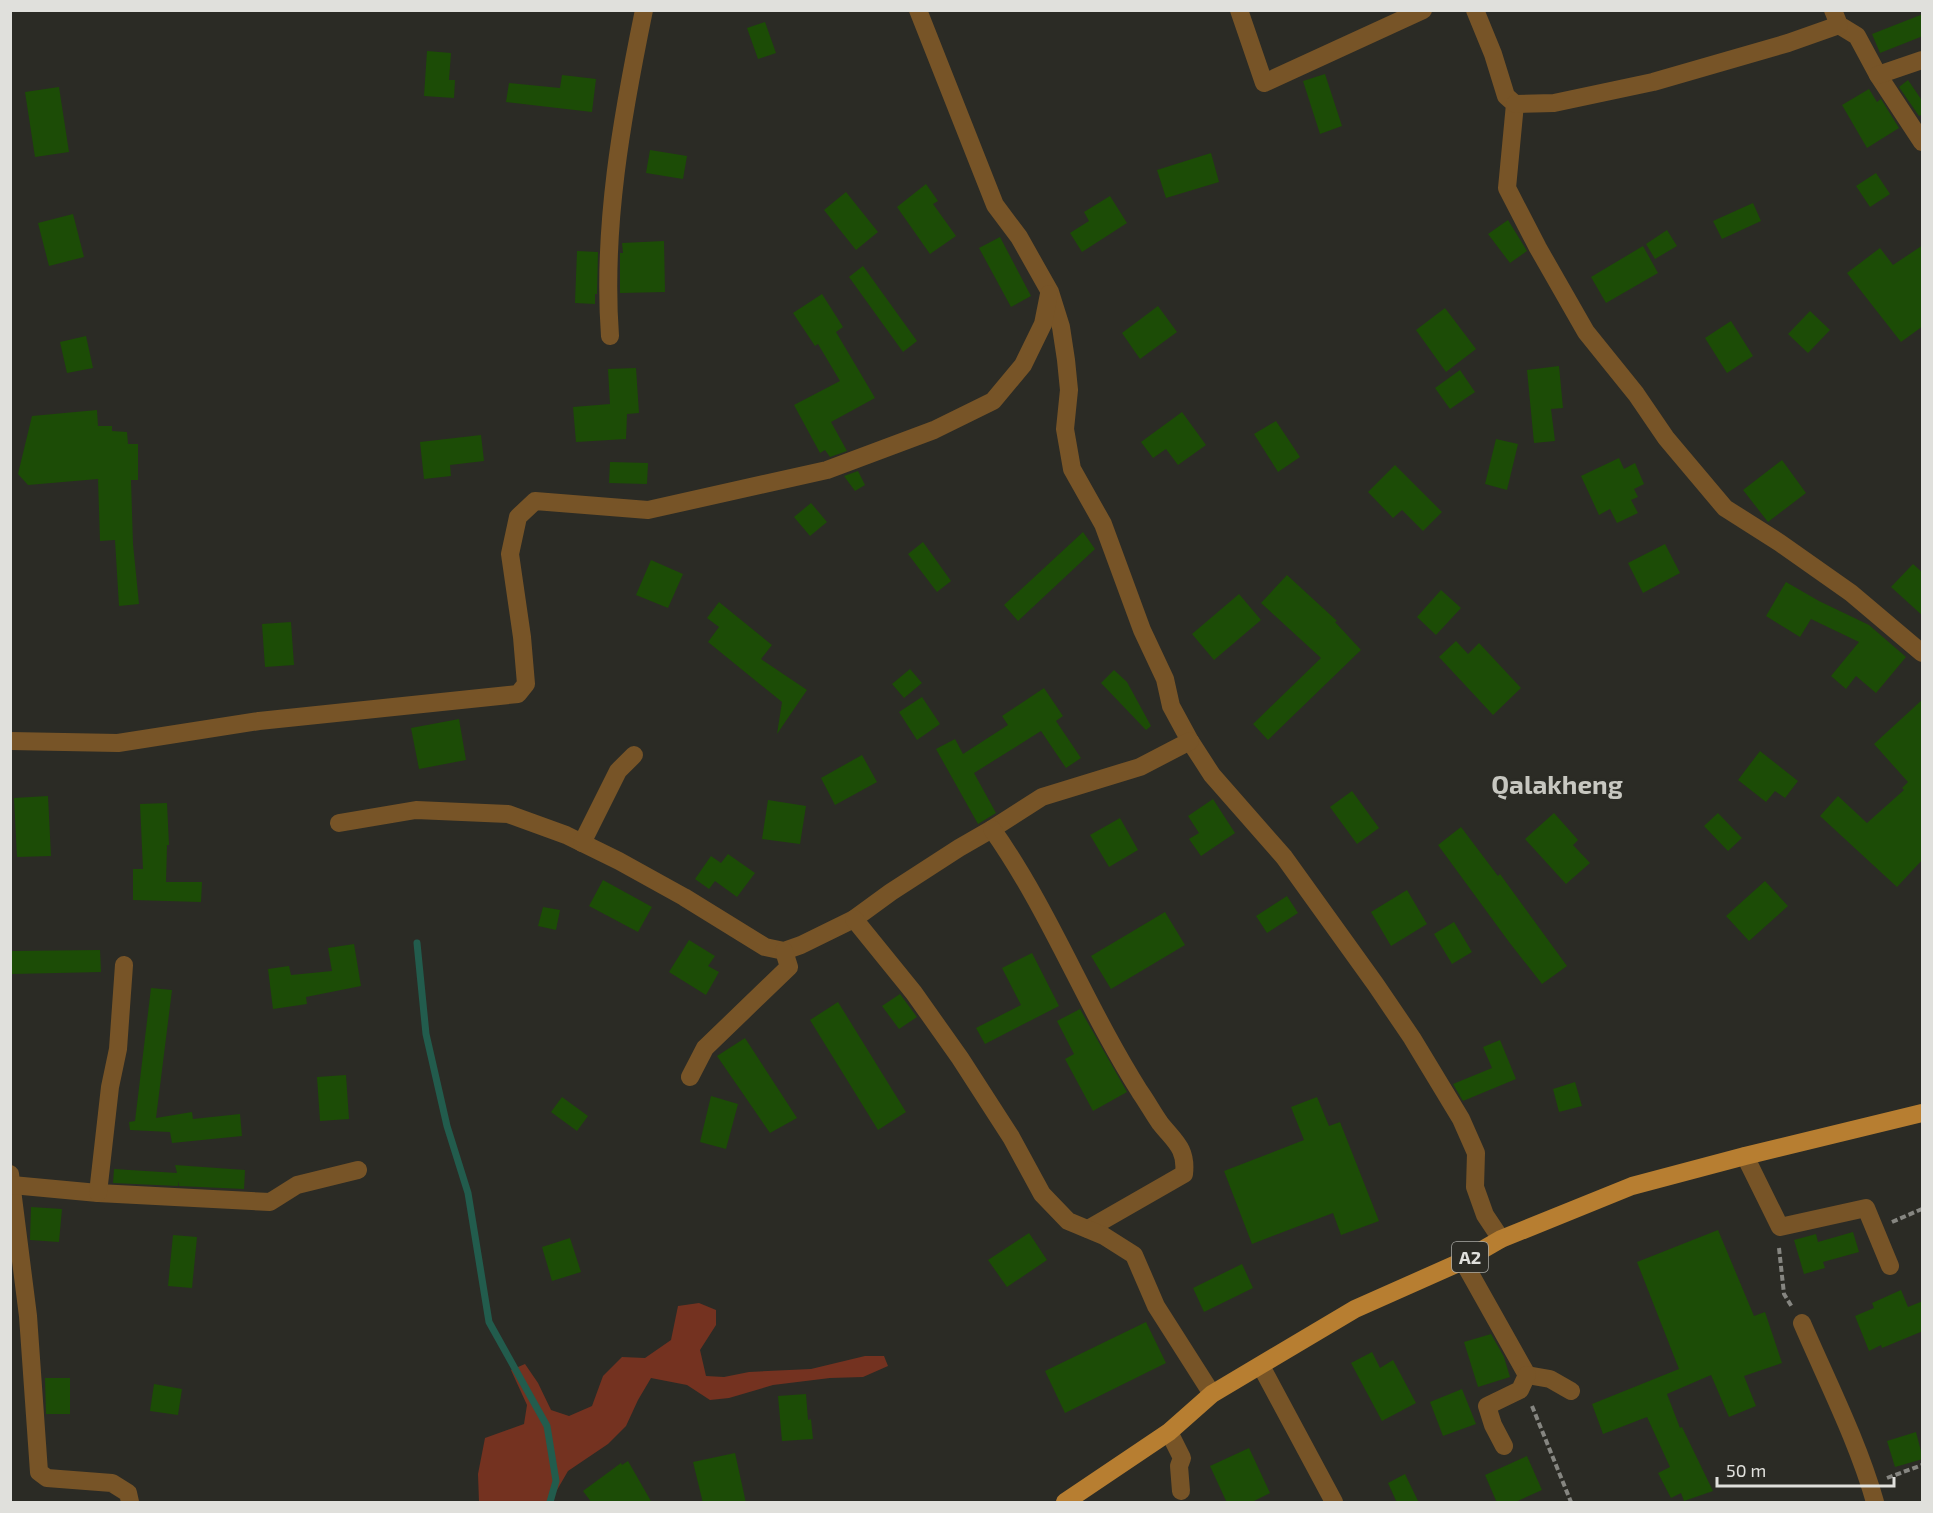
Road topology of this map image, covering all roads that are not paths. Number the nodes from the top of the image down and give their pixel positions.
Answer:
1 (644, 10) edge
2 (918, 10) edge
3 (1239, 10) edge
4 (1423, 10) edge
5 (1475, 10) edge
6 (1836, 18) edge
7 (1923, 60) edge
8 (1878, 75) junction
9 (1515, 104) junction
10 (1923, 142) edge
11 (1050, 292) junction
12 (610, 336) dead end
13 (1923, 653) edge
14 (10, 741) edge
15 (1190, 741) junction
16 (633, 755) dead end
17 (339, 823) dead end
18 (992, 829) junction
19 (582, 843) junction
20 (854, 919) junction
21 (784, 951) junction
22 (124, 965) dead end
23 (690, 1077) dead end
24 (1923, 1113) edge
25 (1745, 1156) junction
26 (358, 1170) dead end
27 (11, 1179) edge
28 (98, 1193) junction
29 (1088, 1229) junction
30 (1501, 1239) junction
31 (1463, 1262) junction
32 (1890, 1266) dead end
33 (1802, 1323) dead end
34 (1261, 1366) junction
35 (1524, 1383) junction
36 (1571, 1391) dead end
37 (1212, 1394) junction
38 (1169, 1432) junction
39 (1504, 1446) dead end
40 (1181, 1491) dead end
41 (130, 1503) edge
42 (1065, 1503) edge
43 (1334, 1503) edge
44 (1875, 1503) edge

1 - 12 street
2 - 11 street
3 - 4 street
5 - 9 street
6 - 8 street
6 - 9 street
7 - 8 street
8 - 10 street
9 - 13 street
11 - 14 street
11 - 15 street
15 - 18 street
15 - 30 street
16 - 19 street
17 - 19 street
18 - 20 street
18 - 29 street
19 - 21 street
20 - 21 street
20 - 29 street
21 - 23 street
22 - 28 street
24 - 25 main road, A2
25 - 30 main road, A2
25 - 32 street
26 - 28 street
27 - 28 street
27 - 41 street
29 - 37 street
30 - 31 main road, A2
31 - 34 main road, A2
31 - 35 street
33 - 44 street
34 - 37 main road, A2
34 - 43 street
35 - 36 street
35 - 39 street
37 - 38 main road, A2
38 - 40 street
38 - 42 main road, A2

